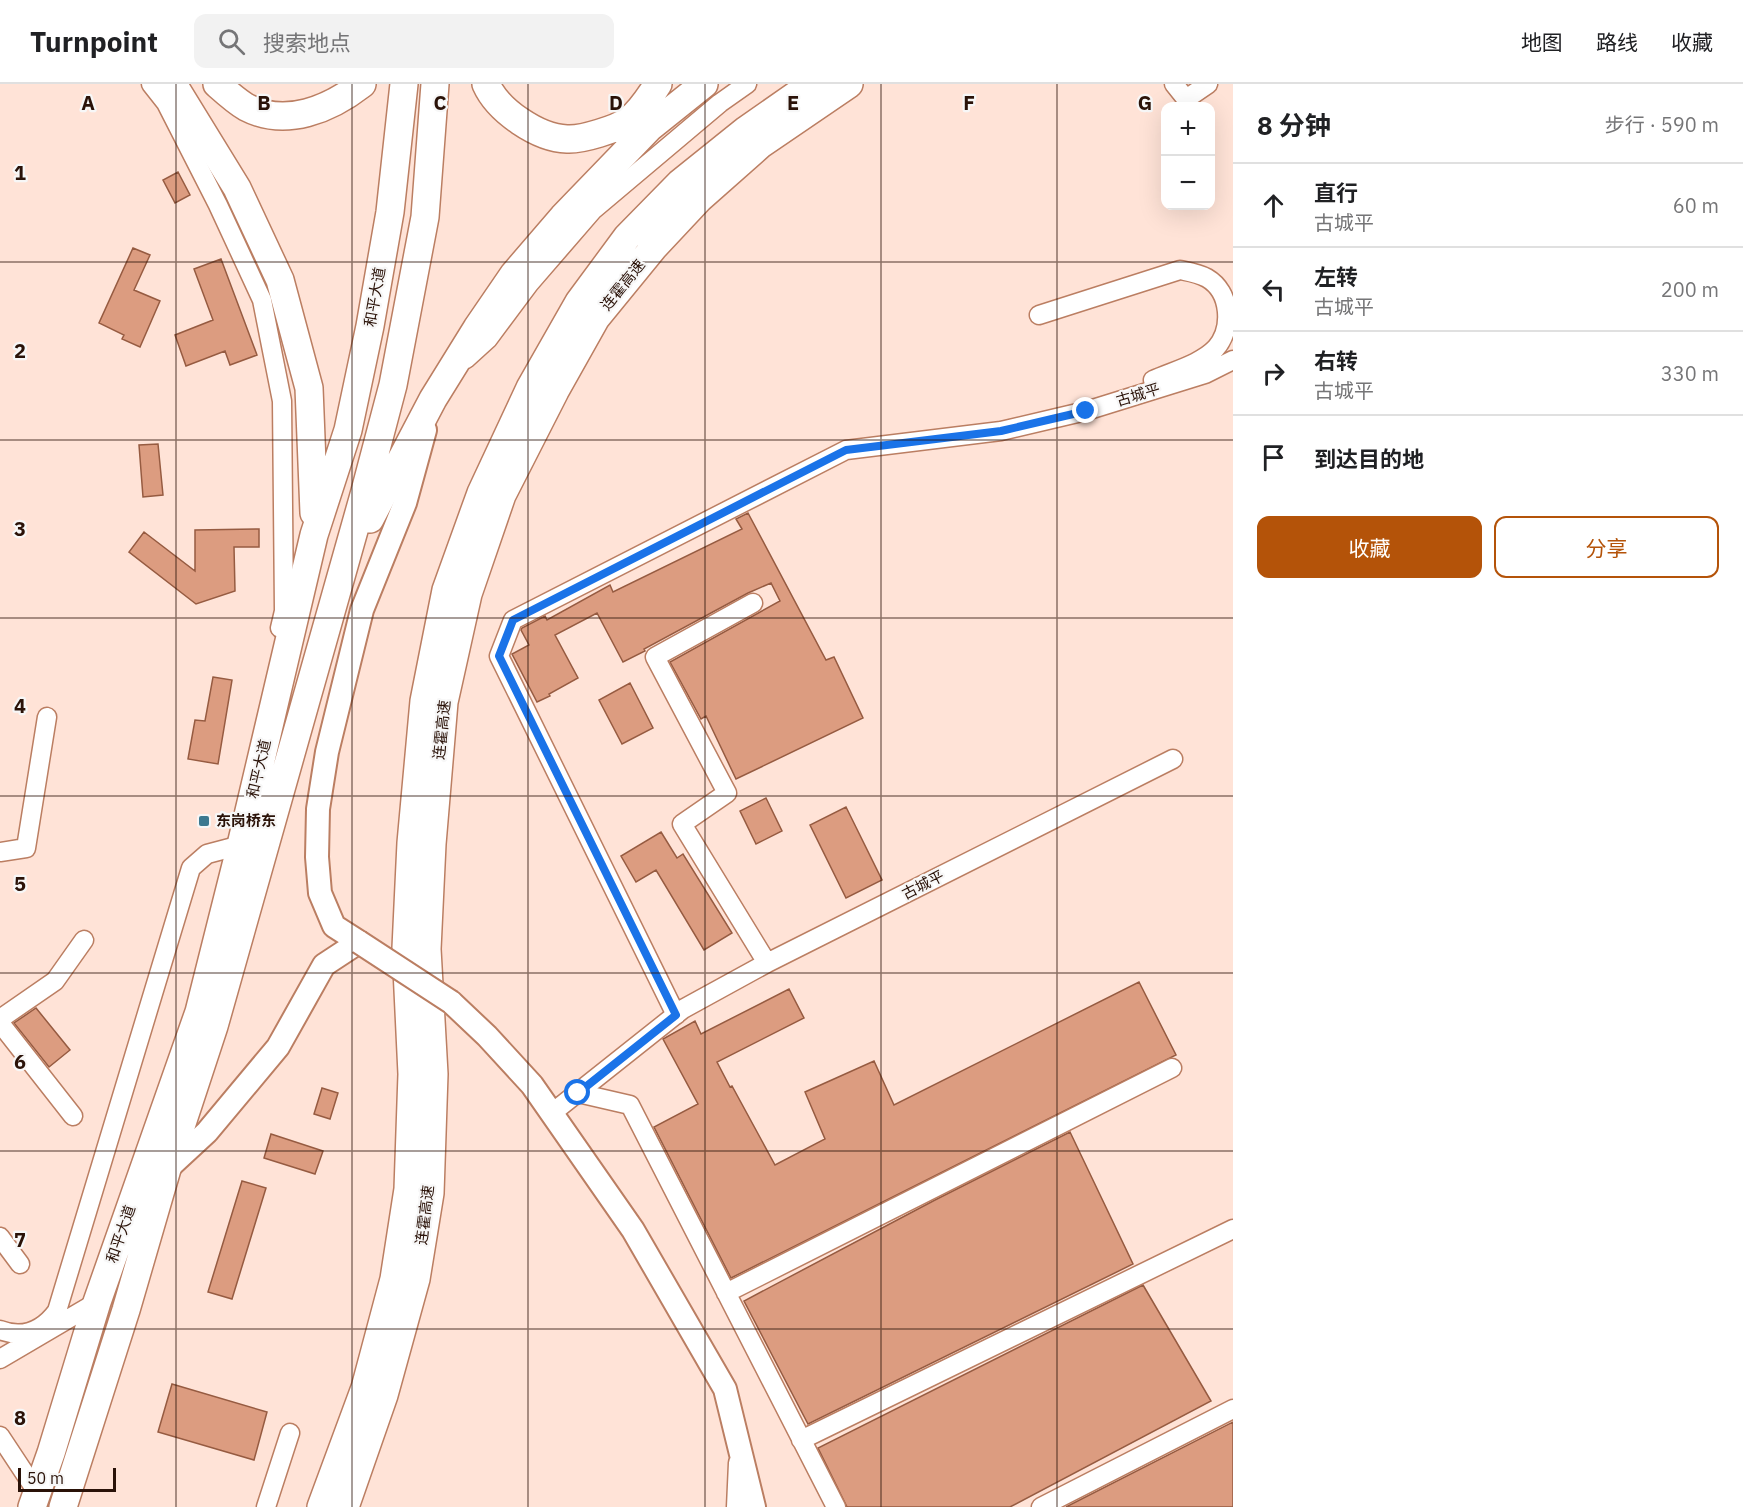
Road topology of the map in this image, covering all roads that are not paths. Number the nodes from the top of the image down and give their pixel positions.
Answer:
1 (151, 84) edge
2 (217, 84) edge
3 (362, 84) edge
4 (404, 84) edge
5 (435, 84) edge
6 (486, 84) edge
7 (658, 84) edge
8 (676, 84) edge
9 (704, 84) edge
10 (747, 84) edge
11 (812, 84) edge
12 (849, 84) edge
13 (1174, 84) edge
14 (1208, 84) edge
15 (177, 88) edge
16 (649, 128) junction
17 (1039, 315) dead end
18 (1233, 360) edge
19 (450, 375) junction
20 (309, 393) junction
21 (433, 399) junction
22 (282, 401) junction
23 (1086, 411) junction
24 (314, 535) junction
25 (341, 578) junction
26 (753, 603) dead end
27 (47, 717) dead end
28 (1173, 759) dead end
29 (241, 845) junction
30 (0, 852) edge
31 (84, 940) dead end
32 (358, 942) junction
33 (767, 963) junction
34 (676, 1015) junction
35 (0, 1021) edge
36 (1172, 1068) dead end
37 (578, 1093) junction
38 (552, 1113) junction
39 (73, 1116) dead end
40 (167, 1168) junction
41 (1233, 1229) edge
42 (0, 1238) edge
43 (20, 1264) dead end
44 (726, 1293) junction
45 (97, 1302) junction
46 (0, 1330) edge
47 (0, 1359) edge
48 (1233, 1409) edge
49 (290, 1433) dead end
50 (0, 1436) edge
51 (801, 1440) junction
52 (739, 1446) junction
53 (34, 1499) edge
54 (63, 1507) edge
55 (266, 1507) edge
56 (321, 1507) edge
57 (345, 1507) edge
58 (736, 1507) edge
59 (754, 1507) edge
60 (836, 1507) edge
61 (1041, 1507) edge

1 - 22 street
2 - 3 highway
4 - 24 highway, 和平大道
5 - 25 highway, 和平大道
6 - 7 highway
8 - 16 highway
9 - 16 highway
10 - 19 street
11 - 56 highway, 连霍高速
12 - 57 highway, 连霍高速
13 - 14 street
15 - 20 highway
16 - 19 highway
17 - 23 street
18 - 23 street, 古城平
19 - 21 highway
20 - 22 street
20 - 24 highway
21 - 25 highway
21 - 32 main road
22 - 29 street
23 - 34 street, 古城平
24 - 29 highway, 和平大道
25 - 40 highway, 和平大道
26 - 33 street
27 - 30 street
28 - 33 street, 古城平
29 - 45 highway, 和平大道
29 - 46 street
31 - 35 street
32 - 38 main road, bridge
32 - 40 main road
33 - 34 street, 古城平
34 - 37 street, 古城平
35 - 39 street
36 - 44 street
37 - 38 street, 古城平
37 - 44 street
38 - 52 main road
40 - 54 highway, 和平大道
41 - 51 street
42 - 43 street
44 - 51 street
45 - 47 street
45 - 53 highway, 和平大道
48 - 61 street
49 - 55 street
50 - 53 street
51 - 60 street
52 - 58 street
52 - 59 main road

